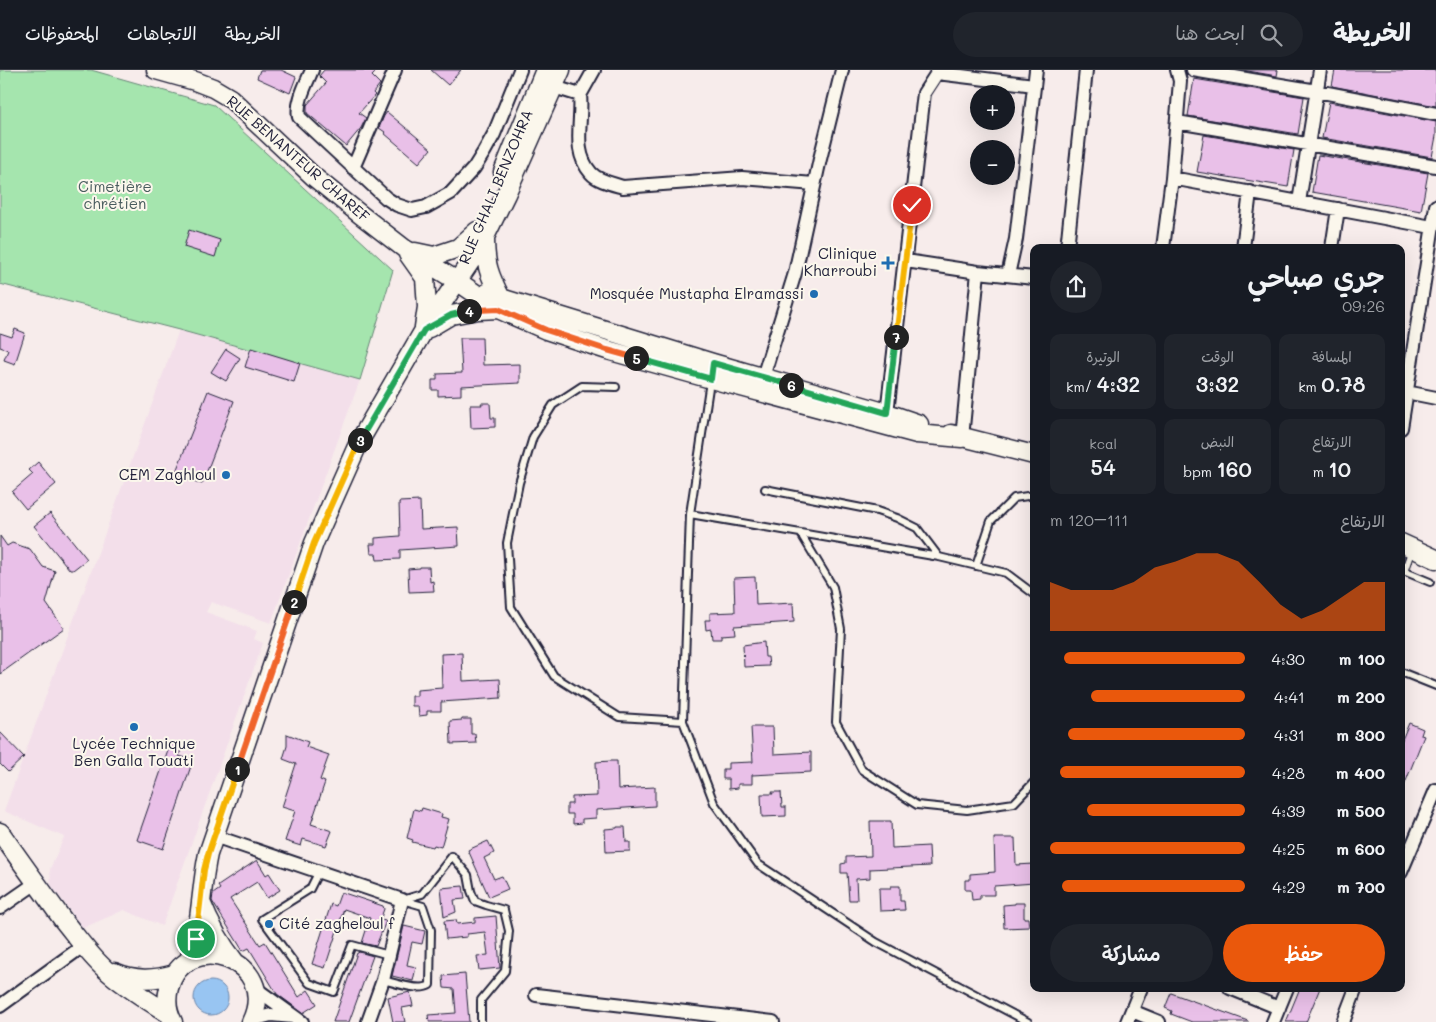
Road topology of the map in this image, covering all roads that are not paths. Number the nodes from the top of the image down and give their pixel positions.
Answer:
1 (156, 70) edge
2 (395, 70) edge
3 (520, 70) edge
4 (545, 70) edge
5 (562, 70) edge
6 (594, 70) edge
7 (842, 70) edge
8 (1036, 70) edge
9 (1086, 70) edge
10 (1193, 70) edge
11 (1320, 70) edge
12 (308, 71) edge
13 (938, 71) edge
14 (1180, 74) edge
15 (1034, 85) junction
16 (554, 87) junction
17 (1317, 92) junction
18 (580, 95) junction
19 (1436, 114) edge
20 (1177, 122) junction
21 (1308, 144) junction
22 (1436, 166) edge
23 (353, 168) junction
24 (1172, 178) junction
25 (814, 184) junction
26 (1250, 192) junction
27 (1299, 202) junction
28 (1436, 206) edge
29 (1338, 209) junction
30 (1432, 227) junction
31 (481, 234) junction
32 (1067, 244) edge
33 (1164, 244) edge
34 (1244, 244) edge
35 (1333, 244) edge
36 (405, 249) junction
37 (906, 261) junction
38 (978, 272) junction
39 (1008, 275) junction
40 (1030, 278) edge
41 (457, 281) junction
42 (500, 304) junction
43 (424, 330) junction
44 (712, 371) junction
45 (762, 377) junction
46 (1405, 386) edge
47 (616, 387) dead end
48 (1405, 392) edge
49 (1436, 398) edge
50 (887, 413) junction
51 (962, 438) junction
52 (1030, 454) edge
53 (764, 489) dead end
54 (1030, 496) edge
55 (690, 514) junction
56 (801, 534) junction
57 (1407, 546) edge
58 (939, 557) junction
59 (1405, 558) edge
60 (1436, 559) edge
61 (976, 566) junction
62 (1405, 572) edge
63 (1430, 582) dead end
64 (1030, 591) edge
65 (1405, 674) edge
66 (1436, 686) edge
67 (683, 721) junction
68 (1030, 786) edge
69 (1436, 790) edge
70 (0, 832) edge
71 (214, 836) junction
72 (1405, 863) edge
73 (319, 871) junction
74 (36, 883) junction
75 (402, 900) junction
76 (201, 901) junction
77 (0, 908) edge
78 (83, 946) junction
79 (389, 955) junction
80 (188, 962) junction
81 (236, 962) junction
82 (104, 968) junction
83 (175, 974) junction
84 (383, 980) junction
85 (255, 988) junction
86 (1139, 992) edge
87 (1240, 992) edge
88 (1285, 992) edge
89 (1354, 992) edge
90 (536, 995) dead end
91 (0, 1006) edge
92 (1279, 1008) junction
93 (1129, 1016) edge
94 (170, 1019) edge
95 (297, 1019) edge
96 (251, 1021) edge
97 (368, 1022) edge
98 (481, 1022) edge
99 (773, 1022) edge
100 (1028, 1022) edge
101 (1159, 1022) edge
102 (1273, 1022) edge
103 (1343, 1022) edge

1 - 36 main road, RUE BENANTEUR CHAREF
2 - 23 street
3 - 23 street
4 - 31 main road, RUE GHALI BENZOHRA
5 - 16 main road, RUE GHALI BENZOHRA
6 - 18 street
7 - 25 street
8 - 15 street
9 - 32 street
10 - 17 street
11 - 17 street
12 - 23 street
13 - 15 street
13 - 37 street
14 - 20 street
15 - 39 street
16 - 18 street
16 - 31 main road, RUE GHALI BENZOHRA
17 - 19 street
17 - 21 street
18 - 25 street
20 - 21 street
20 - 24 street
21 - 22 street
21 - 27 street
24 - 26 street
24 - 33 street
25 - 45 street
26 - 27 street
26 - 34 street
27 - 29 street
28 - 30 street
29 - 30 street
29 - 35 street
30 - 46 street
31 - 36 main road
31 - 41 main road, RUE GHALI BENZOHRA
31 - 42 main road
36 - 41 main road, RUE BENANTEUR CHAREF
36 - 43 main road
37 - 38 street
37 - 50 street
38 - 39 street
38 - 51 street
39 - 40 street
41 - 42 main road, RUE BENANTEUR CHAREF
41 - 43 main road, RUE GHALI BENZOHRA
42 - 43 main road
42 - 44 main road, RUE BENANTEUR CHAREF
43 - 71 main road, RUE GHALI BENZOHRA
44 - 45 main road, RUE BENANTEUR CHAREF
44 - 51 main road, RUE BENANTEUR CHAREF
44 - 55 lane
45 - 50 main road, RUE BENANTEUR CHAREF
47 - 67 lane
48 - 49 street
50 - 51 main road, RUE BENANTEUR CHAREF
51 - 52 main road, RUE BENANTEUR CHAREF
53 - 58 lane
54 - 61 lane
55 - 56 lane
55 - 67 lane
56 - 58 lane
56 - 68 lane
57 - 59 lane
57 - 60 main road
58 - 61 lane
61 - 64 lane
62 - 63 lane
65 - 66 lane
67 - 100 lane
69 - 72 street
70 - 74 main road
71 - 73 street
71 - 76 main road, RUE GHALI BENZOHRA
73 - 75 street
73 - 79 lane
74 - 77 street
74 - 78 main road
75 - 79 street
75 - 84 lane
75 - 98 lane
76 - 80 main road, RUE GHALI BENZOHRA
76 - 81 main road
78 - 82 main road
78 - 91 street
79 - 84 street
80 - 81 main road
80 - 83 main road
81 - 85 main road
82 - 83 main road
82 - 94 main road
83 - 94 main road
84 - 97 street
85 - 95 street
85 - 96 main road
86 - 93 street
87 - 92 street
88 - 92 street
89 - 103 street
90 - 99 street
92 - 102 street
93 - 101 street
95 - 96 street

